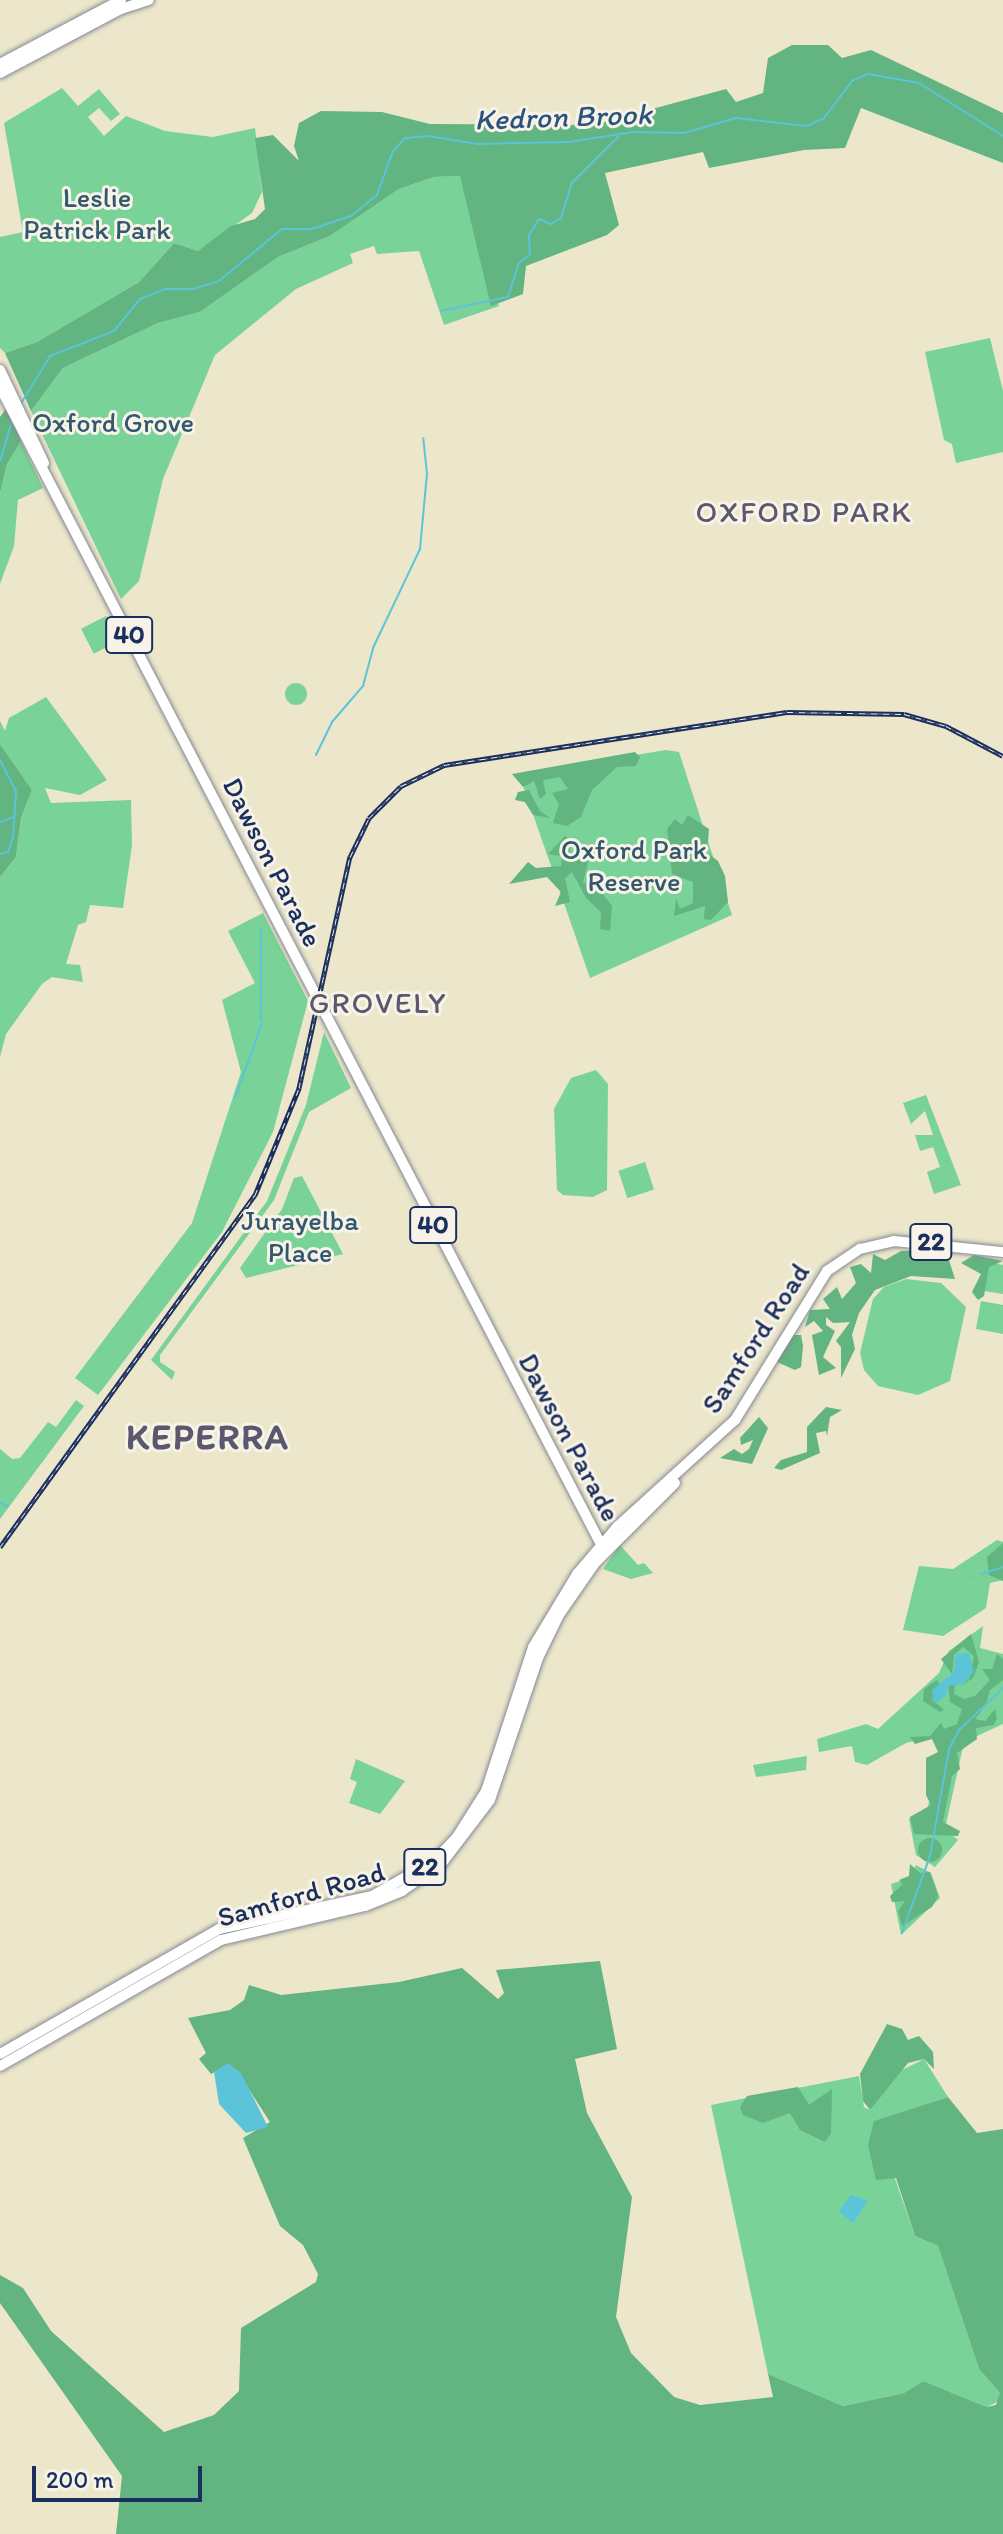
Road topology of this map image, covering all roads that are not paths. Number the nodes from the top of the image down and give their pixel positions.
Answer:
1 (121, 0) edge
2 (149, 0) edge
3 (0, 64) edge
4 (0, 73) edge
5 (0, 370) edge
6 (5, 391) edge
7 (1003, 1252) edge
8 (602, 1548) junction
9 (0, 2054) edge
10 (0, 2066) edge

1 - 3 main road
2 - 4 main road
5 - 6 main road, Dawson Parade / 40
6 - 8 main road, Dawson Parade / 40
7 - 8 main road, Samford Road / 22
8 - 9 main road, Samford Road / 22
8 - 10 main road, Samford Road / 22

